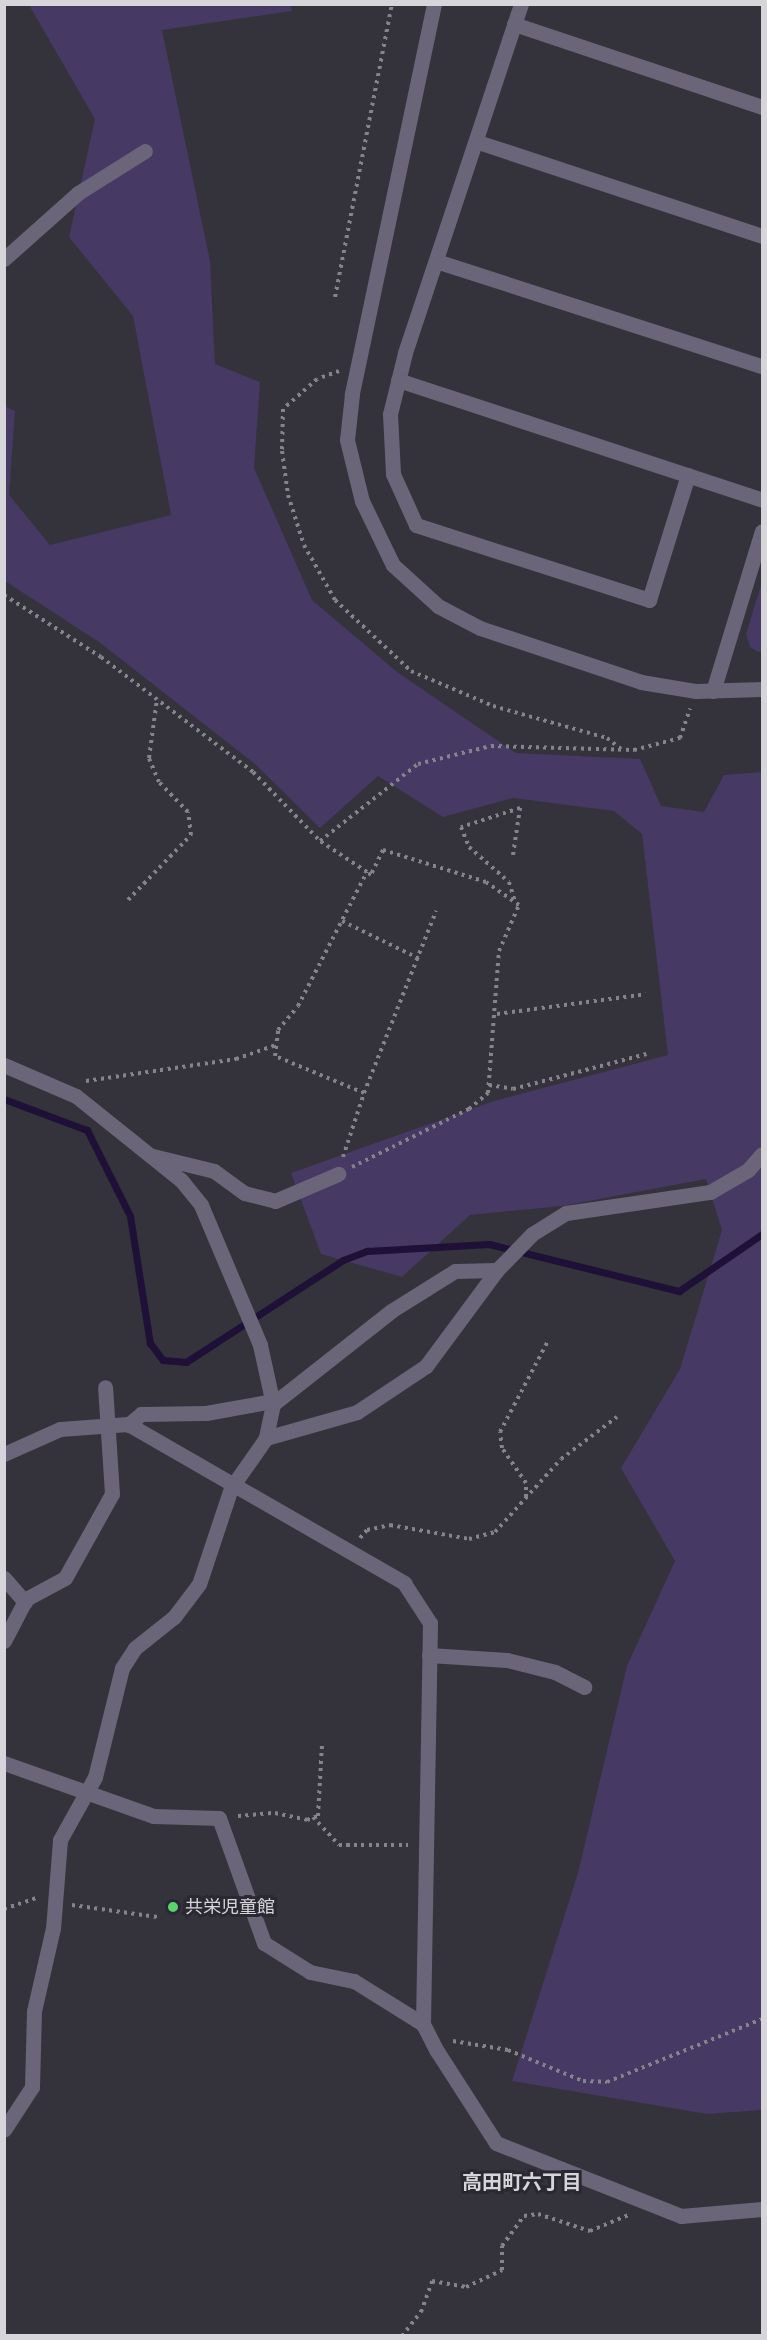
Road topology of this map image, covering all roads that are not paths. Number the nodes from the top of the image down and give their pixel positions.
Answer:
1 (434, 4) edge
2 (521, 4) edge
3 (514, 24) junction
4 (762, 107) edge
5 (478, 142) junction
6 (145, 151) dead end
7 (762, 236) edge
8 (4, 259) edge
9 (436, 261) junction
10 (762, 366) edge
11 (398, 380) junction
12 (688, 475) junction
13 (762, 500) edge
14 (762, 531) edge
15 (762, 689) edge
16 (713, 691) junction
17 (4, 1065) edge
18 (762, 1154) edge
19 (153, 1156) junction
20 (338, 1173) road end
21 (501, 1266) junction
22 (105, 1387) dead end
23 (272, 1403) junction
24 (110, 1425) junction
25 (128, 1425) junction
26 (266, 1438) junction
27 (4, 1454) edge
28 (231, 1488) junction
29 (4, 1578) edge
30 (25, 1602) junction
31 (4, 1641) edge
32 (429, 1655) junction
33 (584, 1687) dead end
34 (4, 1763) edge
35 (88, 1790) junction
36 (426, 2029) junction
37 (4, 2130) edge
38 (762, 2209) edge

1 - 16 street
2 - 3 street
3 - 4 street
3 - 5 street
5 - 7 street
5 - 9 street
6 - 8 street
9 - 10 street
9 - 11 street
11 - 12 street
11 - 12 street
12 - 13 street
14 - 16 street
15 - 16 street
17 - 19 street
18 - 21 street
19 - 20 street
19 - 23 street
21 - 23 street
21 - 26 street
22 - 24 street
23 - 25 street
23 - 26 street
24 - 25 street
24 - 27 street
24 - 30 street
25 - 28 street
26 - 28 street
28 - 32 street
28 - 35 street
29 - 30 street
30 - 31 street
32 - 33 street
32 - 36 street
34 - 35 street
35 - 36 street
35 - 37 street
36 - 38 street

